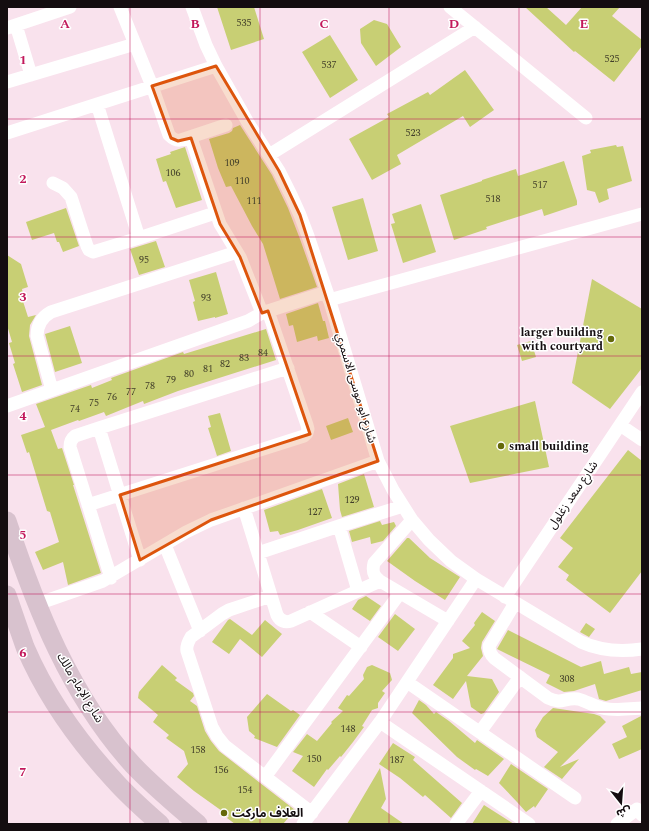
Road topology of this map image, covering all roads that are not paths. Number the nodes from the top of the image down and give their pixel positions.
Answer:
1 (70, 7) edge
2 (120, 7) edge
3 (192, 7) edge
4 (450, 7) edge
5 (12, 27) edge
6 (475, 27) junction
7 (135, 44) junction
8 (216, 66) junction
9 (31, 75) junction
10 (7, 82) edge
11 (152, 86) junction
12 (97, 104) junction
13 (586, 118) dead end
14 (226, 125) dead end
15 (7, 132) edge
16 (191, 138) junction
17 (269, 155) junction
18 (54, 183) dead end
19 (215, 213) junction
20 (642, 214) edge
21 (140, 238) junction
22 (237, 252) junction
23 (328, 296) junction
24 (265, 312) junction
25 (288, 368) junction
26 (52, 390) junction
27 (642, 392) edge
28 (7, 406) edge
29 (620, 425) junction
30 (98, 428) junction
31 (642, 440) edge
32 (378, 461) junction
33 (120, 495) junction
34 (88, 505) junction
35 (403, 506) junction
36 (244, 508) junction
37 (412, 520) junction
38 (7, 521) edge
39 (339, 526) junction
40 (165, 545) junction
41 (258, 553) junction
42 (140, 560) junction
43 (111, 578) junction
44 (476, 579) junction
45 (380, 581) junction
46 (358, 591) junction
47 (400, 593) junction
48 (7, 595) edge
49 (271, 596) junction
50 (510, 600) junction
51 (37, 604) junction
52 (310, 612) junction
53 (448, 621) junction
54 (200, 631) junction
55 (361, 647) junction
56 (642, 649) edge
57 (520, 677) junction
58 (407, 682) junction
59 (642, 708) edge
60 (380, 722) junction
61 (480, 732) junction
62 (265, 777) junction
63 (481, 791) junction
64 (575, 798) dead end
65 (312, 813) junction
66 (642, 815) edge
67 (160, 824) edge
68 (198, 824) edge
69 (303, 824) edge
70 (456, 824) edge
71 (529, 824) edge
72 (617, 824) edge

1 - 5 street
2 - 7 street
3 - 8 street, شارع ابو موسى الاسمري
4 - 6 street
5 - 9 street
6 - 13 street
6 - 17 street
7 - 9 street
7 - 11 street
8 - 11 street
8 - 17 street, شارع ابو موسى الاسمري
9 - 10 street
11 - 12 street
11 - 16 street
12 - 15 street
12 - 21 street
14 - 16 street
16 - 19 street
17 - 23 street, شارع ابو موسى الاسمري
18 - 21 street
19 - 21 street
19 - 22 street
20 - 23 street
22 - 24 street
22 - 26 street
23 - 24 street
23 - 32 street, شارع ابو موسى الاسمري
24 - 25 street
24 - 26 street
25 - 30 street
25 - 33 street
26 - 28 street
27 - 29 street, شارع سعد زغلول
29 - 31 street
29 - 50 street, شارع سعد زغلول
30 - 33 street
30 - 34 street
32 - 35 street, شارع ابو موسى الاسمري
32 - 36 street
33 - 34 street
33 - 42 street
34 - 43 street
35 - 37 street, شارع ابو موسى الاسمري
35 - 39 street
36 - 40 street
36 - 41 street
37 - 44 street, شارع ابو موسى الاسمري
37 - 45 street
38 - 51 street, شارع الإمام مالك
39 - 41 street
39 - 46 street
40 - 42 street
40 - 54 street
41 - 49 street
42 - 43 street
43 - 51 street
44 - 50 street, شارع ابو موسى الاسمري
44 - 53 street
45 - 46 street
45 - 47 street
46 - 52 street
47 - 53 street
47 - 55 street
48 - 67 street
49 - 52 street
49 - 54 street
50 - 56 street, شارع ابو موسى الاسمري
50 - 57 street, شارع سعد زغلول
51 - 68 street, شارع الإمام مالك
52 - 55 street
53 - 58 street
54 - 62 street
55 - 62 street
57 - 59 street
57 - 61 street
58 - 60 street
58 - 61 street
60 - 63 street
60 - 65 street
61 - 64 street
62 - 65 street
63 - 70 street
63 - 71 street
65 - 69 street
66 - 72 street

